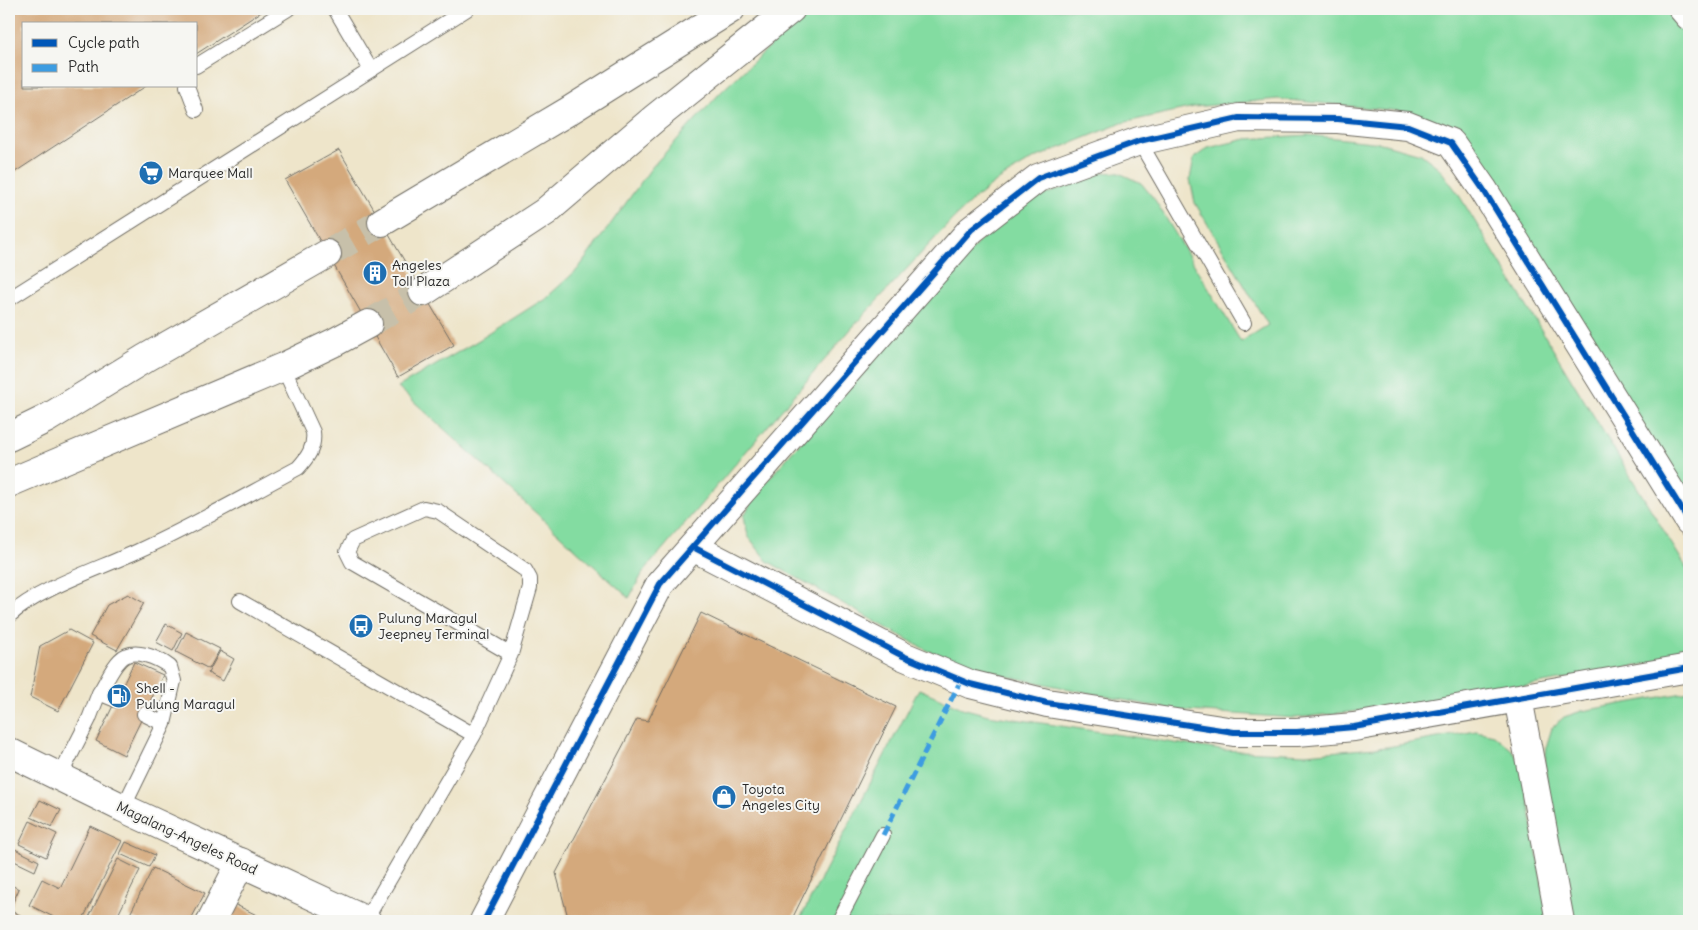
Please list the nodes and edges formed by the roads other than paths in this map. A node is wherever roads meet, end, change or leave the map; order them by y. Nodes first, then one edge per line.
1 (288, 9) edge
2 (467, 9) edge
3 (731, 9) edge
4 (791, 9) edge
5 (1683, 9) edge
6 (340, 15) edge
7 (1689, 16) edge
8 (198, 65) edge
9 (371, 70) junction
10 (188, 88) edge
11 (196, 110) dead end
12 (1139, 141) junction
13 (382, 222) tunnel mouth
14 (327, 254) tunnel mouth
15 (423, 292) tunnel mouth
16 (9, 300) edge
17 (1244, 323) dead end
18 (368, 324) tunnel mouth
19 (283, 367) junction
20 (46, 419) junction
21 (9, 424) edge
22 (9, 437) edge
23 (9, 483) edge
24 (1689, 521) edge
25 (693, 547) junction
26 (240, 601) dead end
27 (9, 616) edge
28 (511, 654) junction
29 (1689, 668) edge
30 (99, 693) junction
31 (1518, 698) junction
32 (116, 700) dead end
33 (144, 714) dead end
34 (164, 724) junction
35 (474, 735) junction
36 (9, 752) edge
37 (60, 776) junction
38 (123, 808) junction
39 (883, 835) dead end
40 (241, 862) junction
41 (211, 921) edge
42 (366, 921) edge
43 (484, 921) edge
44 (838, 921) edge
45 (1560, 921) edge

1 - 8 lane
2 - 9 lane
3 - 13 main road
4 - 15 main road
5 - 7 main road
6 - 9 lane
9 - 16 lane
10 - 11 lane
12 - 17 lane
12 - 24 main road
12 - 25 main road
14 - 20 main road
18 - 19 main road
19 - 23 main road
19 - 27 lane
20 - 21 main road
20 - 22 main road
25 - 31 main road
25 - 43 main road
26 - 35 lane
28 - 28 lane
28 - 35 lane
29 - 31 main road
30 - 32 lane
30 - 34 lane
30 - 37 lane
31 - 45 main road
33 - 34 lane
34 - 38 lane
35 - 42 lane
36 - 37 main road, Magalang-Angeles Road
37 - 38 main road, Magalang-Angeles Road
38 - 40 main road, Magalang-Angeles Road
39 - 44 lane
40 - 41 main road
40 - 42 main road, Magalang-Angeles Road

